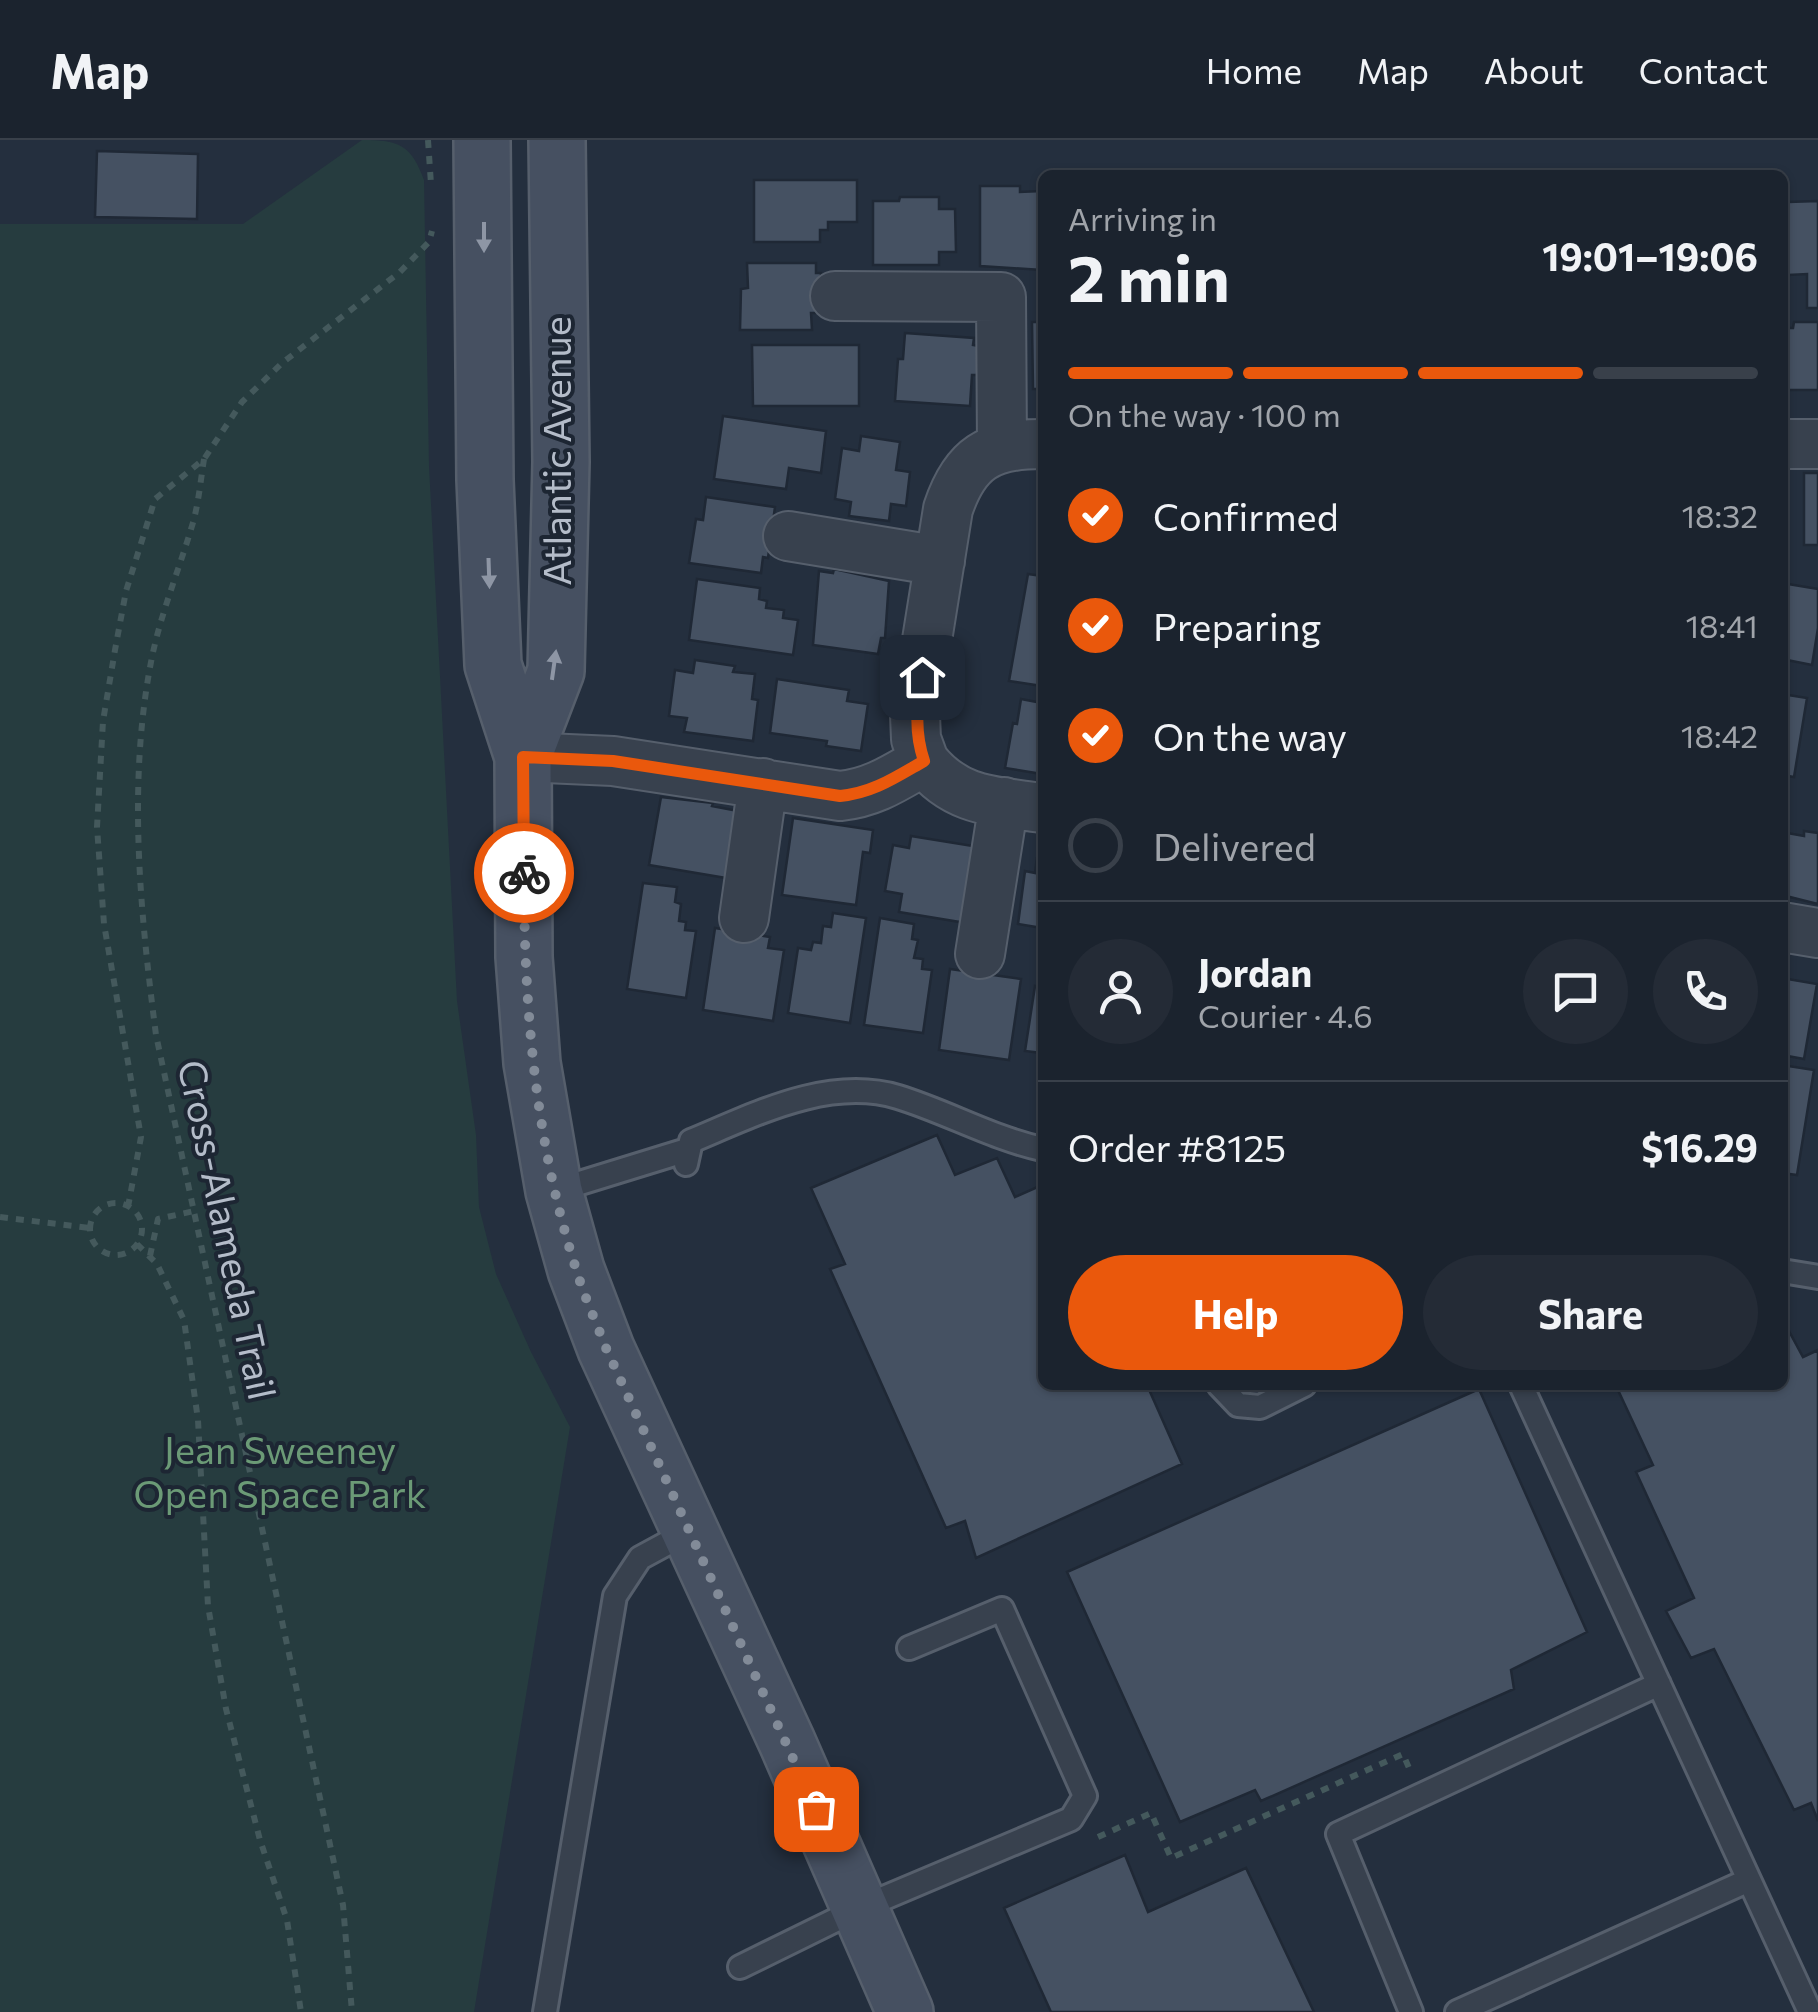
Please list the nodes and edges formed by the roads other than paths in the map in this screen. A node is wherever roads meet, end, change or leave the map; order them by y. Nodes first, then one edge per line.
1 (482, 140) edge
2 (557, 140) edge
3 (834, 296) dead end
4 (1788, 444) edge
5 (1818, 444) edge
6 (1022, 446) edge
7 (788, 536) dead end
8 (940, 561) junction
9 (523, 757) junction
10 (924, 761) junction
11 (764, 783) junction
12 (1023, 806) edge
13 (744, 918) dead end
14 (1788, 929) edge
15 (1818, 932) edge
16 (980, 954) dead end
17 (1038, 1147) edge
18 (554, 1191) junction
19 (1788, 1272) edge
20 (1818, 1277) edge
21 (1224, 1390) edge
22 (1294, 1390) edge
23 (1522, 1390) edge
24 (688, 1532) junction
25 (909, 1648) dead end
26 (1658, 1684) junction
27 (1749, 1880) junction
28 (858, 1909) junction
29 (740, 1967) dead end
30 (545, 2012) edge
31 (904, 2012) edge
32 (1411, 2012) edge
33 (1458, 2012) edge
34 (1810, 2012) edge

1 -> 9 street, Atlantic Avenue
9 -> 2 street, Atlantic Avenue
3 - 6 street
4 - 5 street
6 - 8 street
7 - 8 street
8 - 10 street
9 - 11 street
9 - 18 street, Atlantic Avenue
10 - 11 street
10 - 12 street
11 - 13 street
12 - 16 street
14 - 15 street
17 - 18 lane
18 - 24 street, Atlantic Avenue
19 - 20 lane
21 - 22 lane
23 - 26 lane
24 - 28 street, Atlantic Avenue
24 - 30 lane
25 - 28 lane
26 - 27 lane
26 - 32 lane
27 - 33 lane
27 - 34 lane
28 - 29 lane
28 - 31 street, Atlantic Avenue

